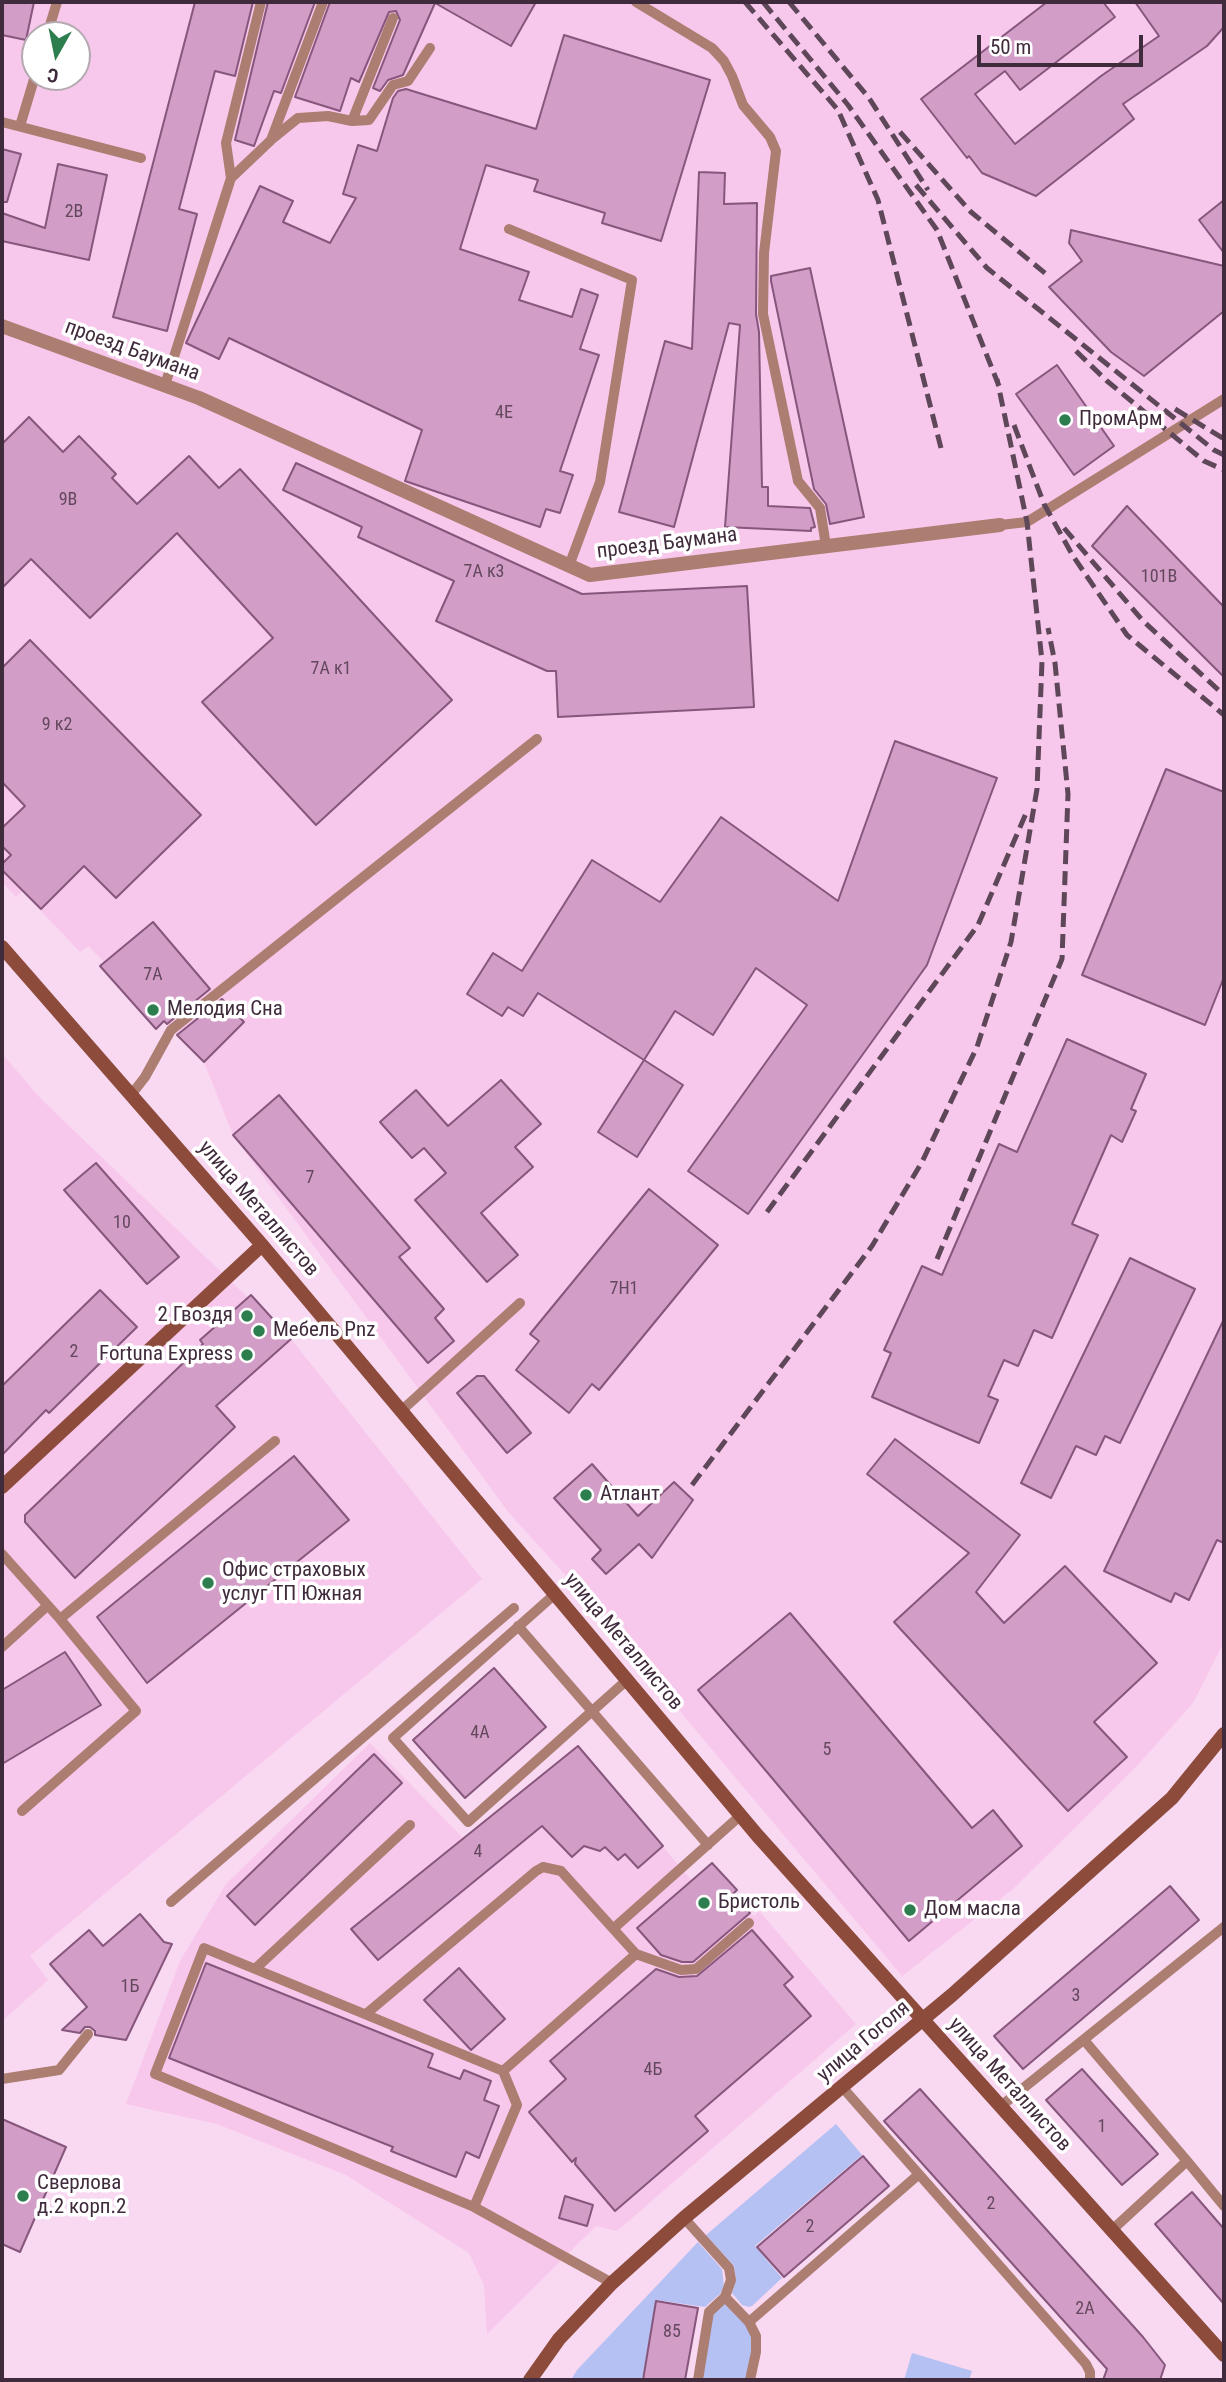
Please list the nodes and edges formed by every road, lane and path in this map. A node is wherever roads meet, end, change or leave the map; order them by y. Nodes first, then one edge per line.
1 (57, 2) edge
2 (261, 2) edge
3 (323, 2) edge
4 (636, 2) edge
5 (393, 18) dead end
6 (51, 21) edge
7 (430, 48) dead end
8 (30, 91) edge
9 (352, 121) junction
10 (2, 122) edge
11 (20, 126) junction
12 (271, 140) junction
13 (141, 158) dead end
14 (231, 178) junction
15 (509, 229) dead end
16 (2, 326) edge
17 (164, 385) junction
18 (1224, 400) edge
19 (1000, 525) joint
20 (826, 546) junction
21 (569, 566) junction
22 (537, 739) dead end
23 (2, 947) edge
24 (131, 1095) junction
25 (262, 1245) junction
26 (520, 1303) dead end
27 (401, 1411) junction
28 (275, 1441) dead end
29 (2, 1487) edge
30 (2, 1554) edge
31 (555, 1594) junction
32 (47, 1606) junction
33 (514, 1608) dead end
34 (60, 1619) junction
35 (518, 1626) junction
36 (2, 1647) edge
37 (627, 1680) junction
38 (591, 1712) junction
39 (1224, 1734) edge
40 (22, 1811) dead end
41 (741, 1815) junction
42 (410, 1825) dead end
43 (708, 1844) junction
44 (171, 1902) dead end
45 (749, 1923) dead end
46 (1224, 1927) edge
47 (614, 1928) junction
48 (636, 1954) junction
49 (256, 1968) junction
50 (366, 2014) junction
51 (924, 2021) junction
52 (88, 2034) dead end
53 (1084, 2039) junction
54 (503, 2071) junction
55 (2, 2079) edge
56 (843, 2088) junction
57 (1001, 2106) junction
58 (1187, 2161) junction
59 (918, 2175) junction
60 (1224, 2206) edge
61 (474, 2207) junction
62 (684, 2218) junction
63 (1112, 2230) junction
64 (612, 2283) junction
65 (725, 2297) junction
66 (749, 2322) junction
67 (1224, 2355) edge
68 (530, 2380) edge
69 (698, 2380) edge
70 (750, 2380) edge
71 (1090, 2380) edge

1 - 6 lane
2 - 14 lane
3 - 12 lane
4 - 20 lane
5 - 9 lane
7 - 9 lane
8 - 11 lane
9 - 12 lane
10 - 11 lane
11 - 13 lane
12 - 14 lane
14 - 17 lane
15 - 21 lane
16 - 17 street, проезд Баумана
17 - 21 street, проезд Баумана
18 - 19 lane, проезд Баумана
19 - 20 street, проезд Баумана
20 - 21 street, проезд Баумана
22 - 24 lane
23 - 24 street, улица Металлистов
24 - 25 street, улица Металлистов
25 - 27 street, улица Металлистов
25 - 29 street
26 - 27 lane
27 - 31 street, улица Металлистов
28 - 34 lane
30 - 32 lane
31 - 35 lane
31 - 37 street, улица Металлистов
32 - 34 lane
32 - 36 lane
33 - 44 lane
34 - 40 lane
35 - 38 lane
35 - 38 lane
37 - 38 lane
37 - 41 street, улица Металлистов
38 - 43 lane
39 - 51 street, улица Гоголя
41 - 43 lane
41 - 51 street, улица Металлистов
42 - 49 lane
43 - 47 lane
45 - 48 lane
46 - 53 lane
47 - 48 lane
47 - 50 lane
48 - 54 lane
49 - 50 lane
49 - 61 lane
50 - 54 lane
51 - 56 street, улица Гоголя
51 - 57 street, улица Металлистов
52 - 55 lane
53 - 57 lane
53 - 58 lane
54 - 61 lane
56 - 59 lane
56 - 62 street, улица Гоголя
57 - 63 street, улица Металлистов
58 - 60 lane
58 - 63 lane
59 - 66 lane
59 - 71 lane
61 - 64 lane
62 - 64 street, улица Гоголя
62 - 65 lane
63 - 67 street, улица Металлистов
64 - 68 street, улица Гоголя
65 - 66 lane
65 - 69 lane
66 - 70 lane

